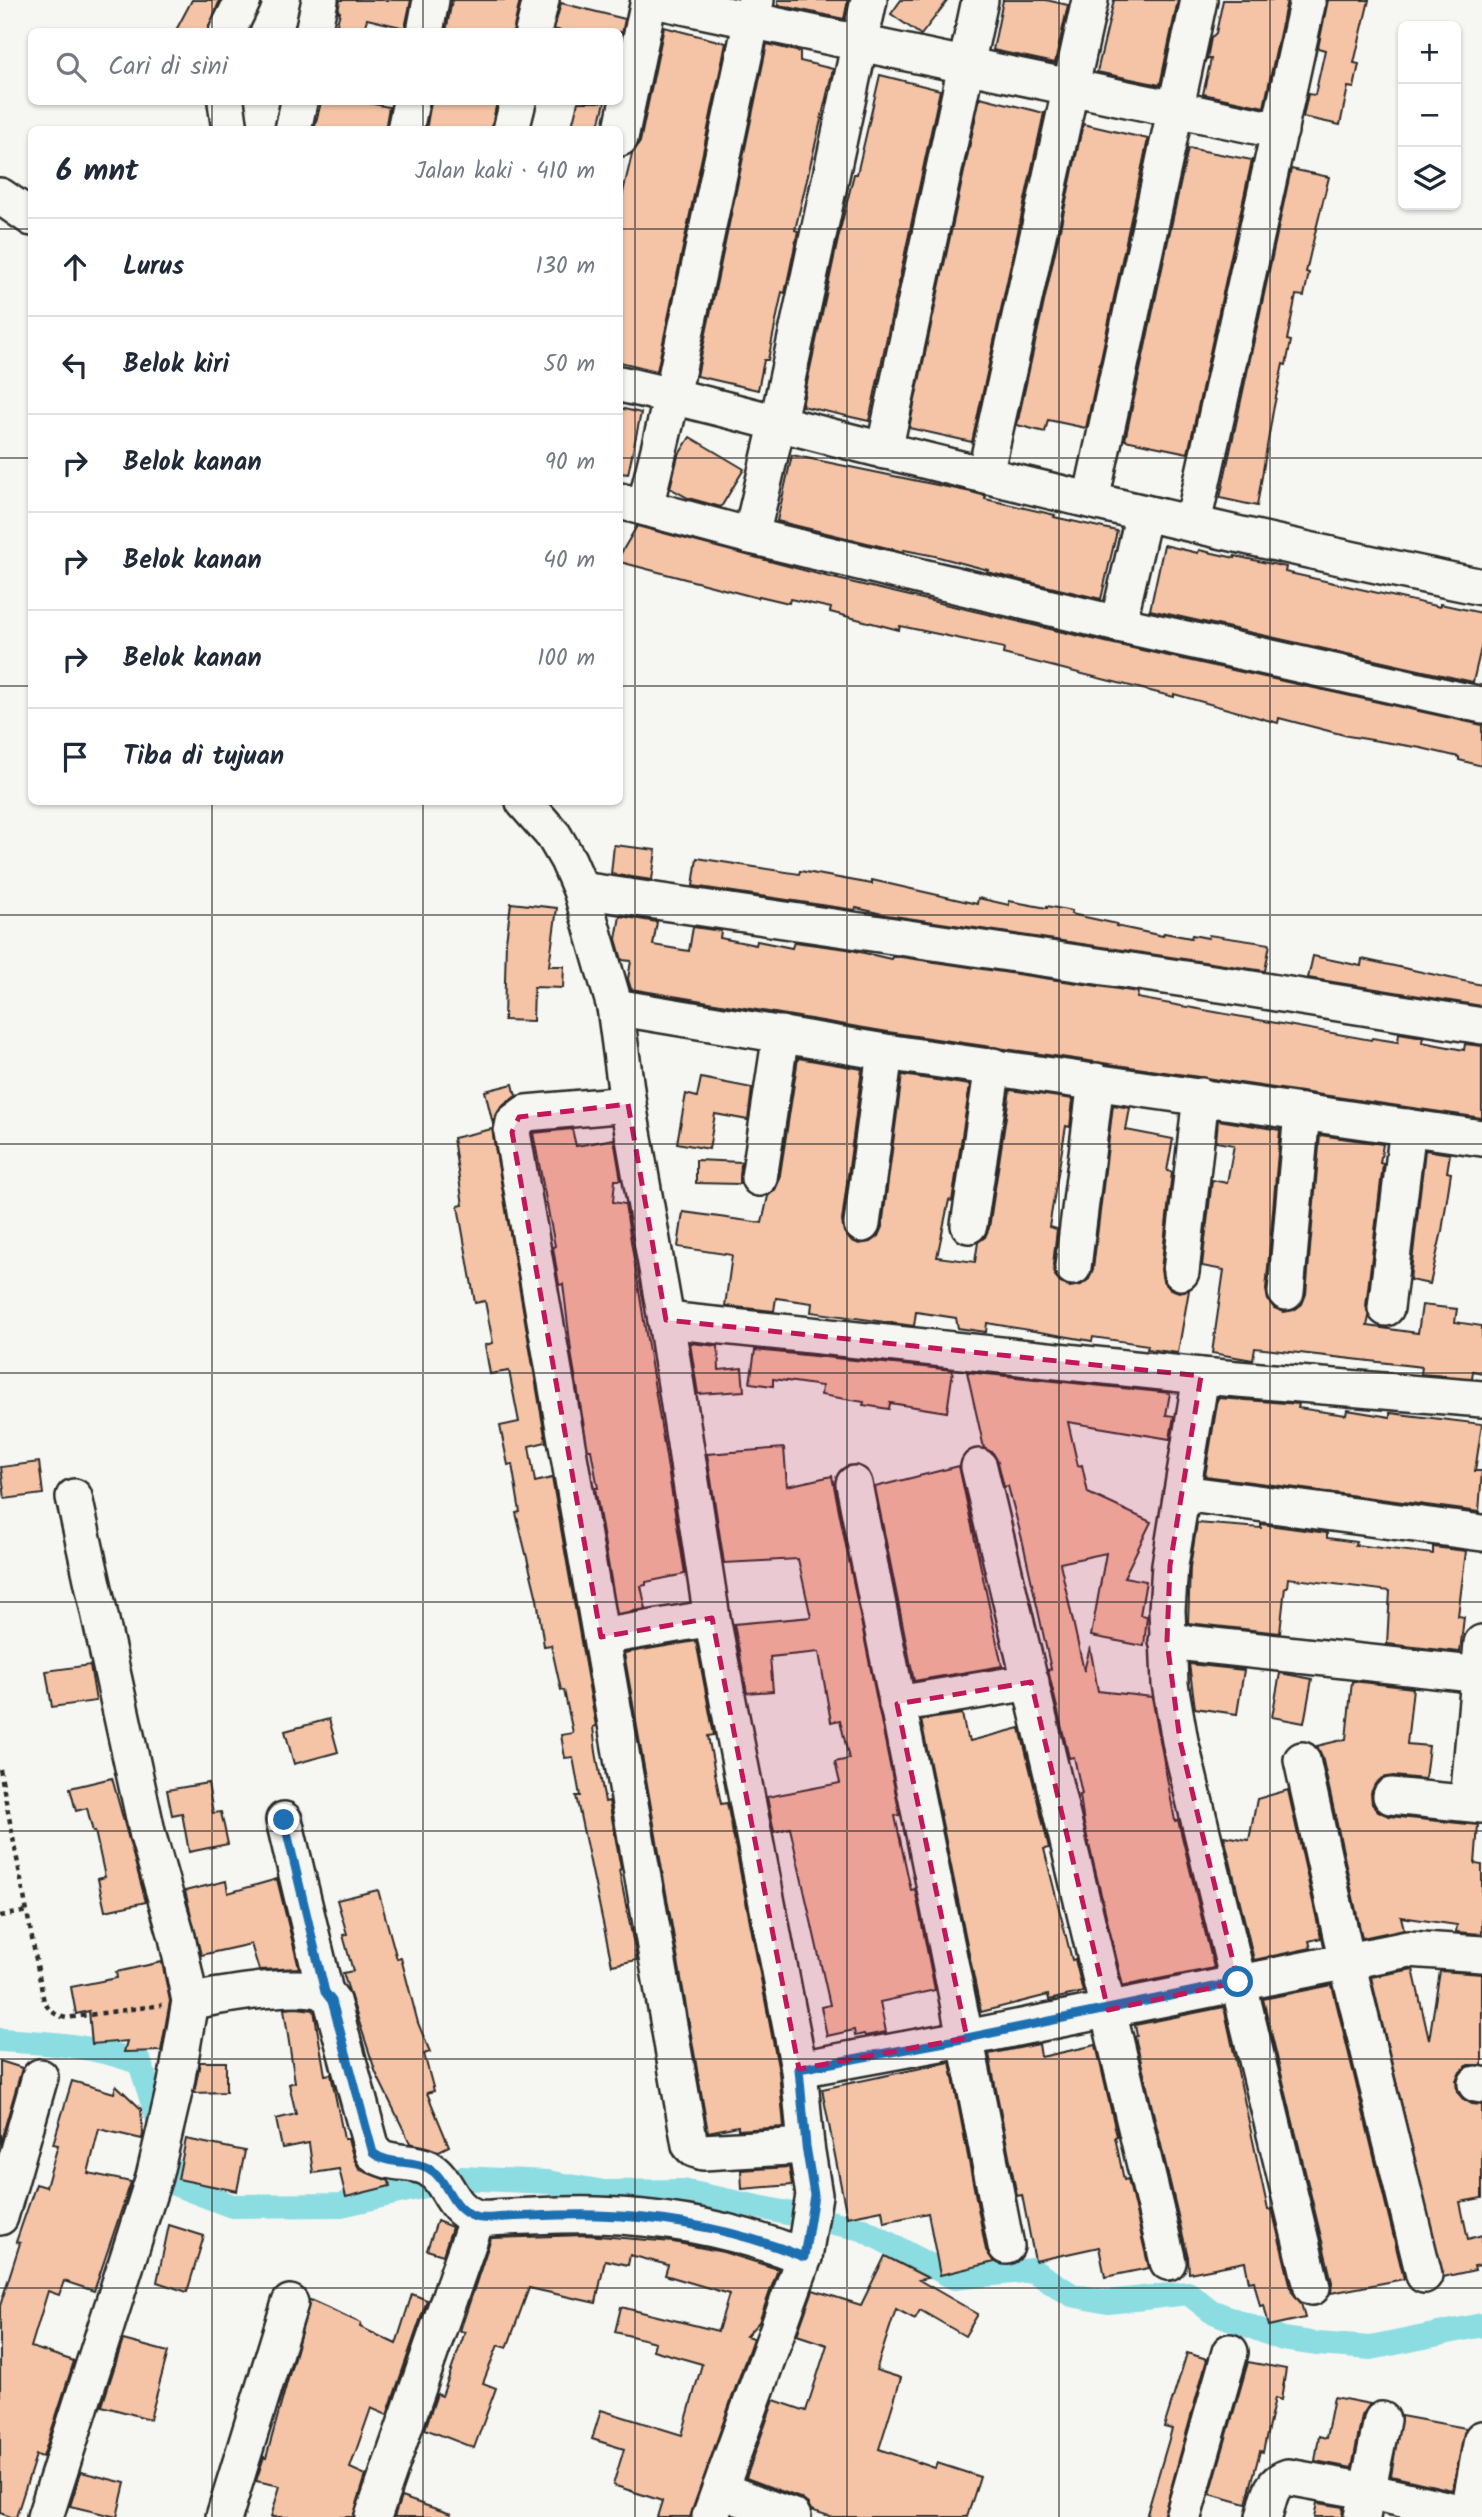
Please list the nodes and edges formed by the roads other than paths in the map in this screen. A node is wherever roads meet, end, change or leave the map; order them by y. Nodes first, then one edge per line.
1 (243, 0) edge
2 (320, 0) edge
3 (431, 0) edge
4 (541, 0) edge
5 (652, 0) edge
6 (869, 0) edge
7 (981, 0) edge
8 (1090, 0) edge
9 (1199, 0) edge
10 (1308, 0) edge
11 (754, 10) edge
12 (229, 28) edge
13 (314, 28) edge
14 (426, 28) edge
15 (534, 28) edge
16 (860, 42) junction
17 (967, 66) junction
18 (1071, 88) junction
19 (226, 105) edge
20 (298, 105) edge
21 (410, 105) edge
22 (516, 105) edge
23 (1175, 109) junction
24 (229, 126) edge
25 (294, 126) edge
26 (406, 126) edge
27 (512, 126) edge
28 (623, 126) edge
29 (1280, 131) junction
30 (0, 196) edge
31 (28, 215) edge
32 (623, 385) edge
33 (672, 396) junction
34 (778, 421) junction
35 (884, 451) junction
36 (985, 475) junction
37 (1091, 500) junction
38 (632, 504) edge
39 (1144, 513) junction
40 (1193, 523) junction
41 (751, 536) junction
42 (1482, 587) edge
43 (1118, 624) junction
44 (1482, 705) edge
45 (527, 805) edge
46 (580, 890) junction
47 (615, 1007) junction
48 (1482, 1026) edge
49 (781, 1034) junction
50 (885, 1052) junction
51 (993, 1066) junction
52 (1096, 1082) junction
53 (1201, 1096) junction
54 (628, 1104) junction
55 (1302, 1112) junction
56 (1408, 1127) junction
57 (1482, 1138) edge
58 (759, 1178) dead end
59 (862, 1224) dead end
60 (969, 1225) dead end
61 (1073, 1267) dead end
62 (1181, 1272) dead end
63 (1286, 1292) dead end
64 (1386, 1308) dead end
65 (666, 1320) junction
66 (1201, 1376) junction
67 (1482, 1399) edge
68 (979, 1467) dead end
69 (854, 1484) dead end
70 (1182, 1493) junction
71 (74, 1497) dead end
72 (1482, 1533) edge
73 (712, 1618) junction
74 (601, 1637) junction
75 (1167, 1641) junction
76 (1481, 1664) edge
77 (1031, 1682) junction
78 (897, 1704) junction
79 (1302, 1760) dead end
80 (1391, 1796) dead end
81 (1475, 1804) edge
82 (284, 1820) dead end
83 (1482, 1954) edge
84 (1347, 1962) junction
85 (1238, 1982) junction
86 (325, 1992) junction
87 (190, 2001) junction
88 (1108, 2010) junction
89 (967, 2038) junction
90 (799, 2069) junction
91 (40, 2077) dead end
92 (806, 2146) junction
93 (455, 2197) junction
94 (2, 2203) edge
95 (1006, 2246) dead end
96 (805, 2248) junction
97 (1168, 2262) dead end
98 (1423, 2276) dead end
99 (1312, 2287) dead end
100 (290, 2303) dead end
101 (1230, 2352) dead end
102 (1382, 2420) dead end
103 (1482, 2439) edge
104 (715, 2503) edge
105 (1364, 2504) edge
106 (1468, 2516) edge
107 (45, 2517) edge
108 (224, 2517) edge
109 (373, 2517) edge
110 (793, 2517) edge
111 (1183, 2517) edge
112 (1264, 2517) edge

1 - 12 street
2 - 13 street
3 - 14 street
4 - 15 street
5 - 11 street
5 - 28 street
6 - 16 street
7 - 17 street
8 - 18 street
9 - 23 street
10 - 29 street
11 - 16 street
11 - 33 street
16 - 17 street
16 - 34 street
17 - 18 street
17 - 35 street
18 - 23 street
18 - 36 street
19 - 24 street
20 - 25 street
21 - 26 street
22 - 27 street
23 - 29 street
23 - 37 street
29 - 40 street
30 - 31 street
32 - 33 street
33 - 34 street
33 - 38 street
34 - 35 street
34 - 41 street
35 - 36 street
36 - 37 street
37 - 39 street
38 - 41 street
39 - 40 street
39 - 43 street
40 - 42 street
41 - 43 street
43 - 44 street
45 - 46 street
46 - 47 street
46 - 48 street
47 - 49 street
47 - 54 street
49 - 50 street
49 - 58 street
50 - 51 street
50 - 59 street
51 - 52 street
51 - 60 street
52 - 53 street
52 - 61 street
53 - 55 street
53 - 62 street
54 - 65 street
54 - 74 street
55 - 56 street
55 - 63 street
56 - 57 street
56 - 64 street
65 - 66 street
65 - 73 street
66 - 67 street
66 - 70 street
68 - 77 street
69 - 78 street
70 - 72 street
70 - 75 street
71 - 87 street
73 - 74 street
73 - 90 street
74 - 92 street
75 - 76 street
75 - 85 street
76 - 81 street
77 - 78 street
77 - 88 street
78 - 89 street
79 - 84 street
80 - 81 street
82 - 86 street
83 - 84 street
84 - 85 street
84 - 98 street
85 - 88 street
85 - 99 street
86 - 87 street
86 - 93 street
87 - 107 street
88 - 89 street
88 - 97 street
89 - 90 street
89 - 95 street
90 - 92 street
91 - 94 street
92 - 96 street
93 - 96 street
93 - 109 street
96 - 104 street
100 - 108 street
101 - 111 street
102 - 105 street
103 - 106 street
104 - 110 street
105 - 106 street
105 - 112 street

